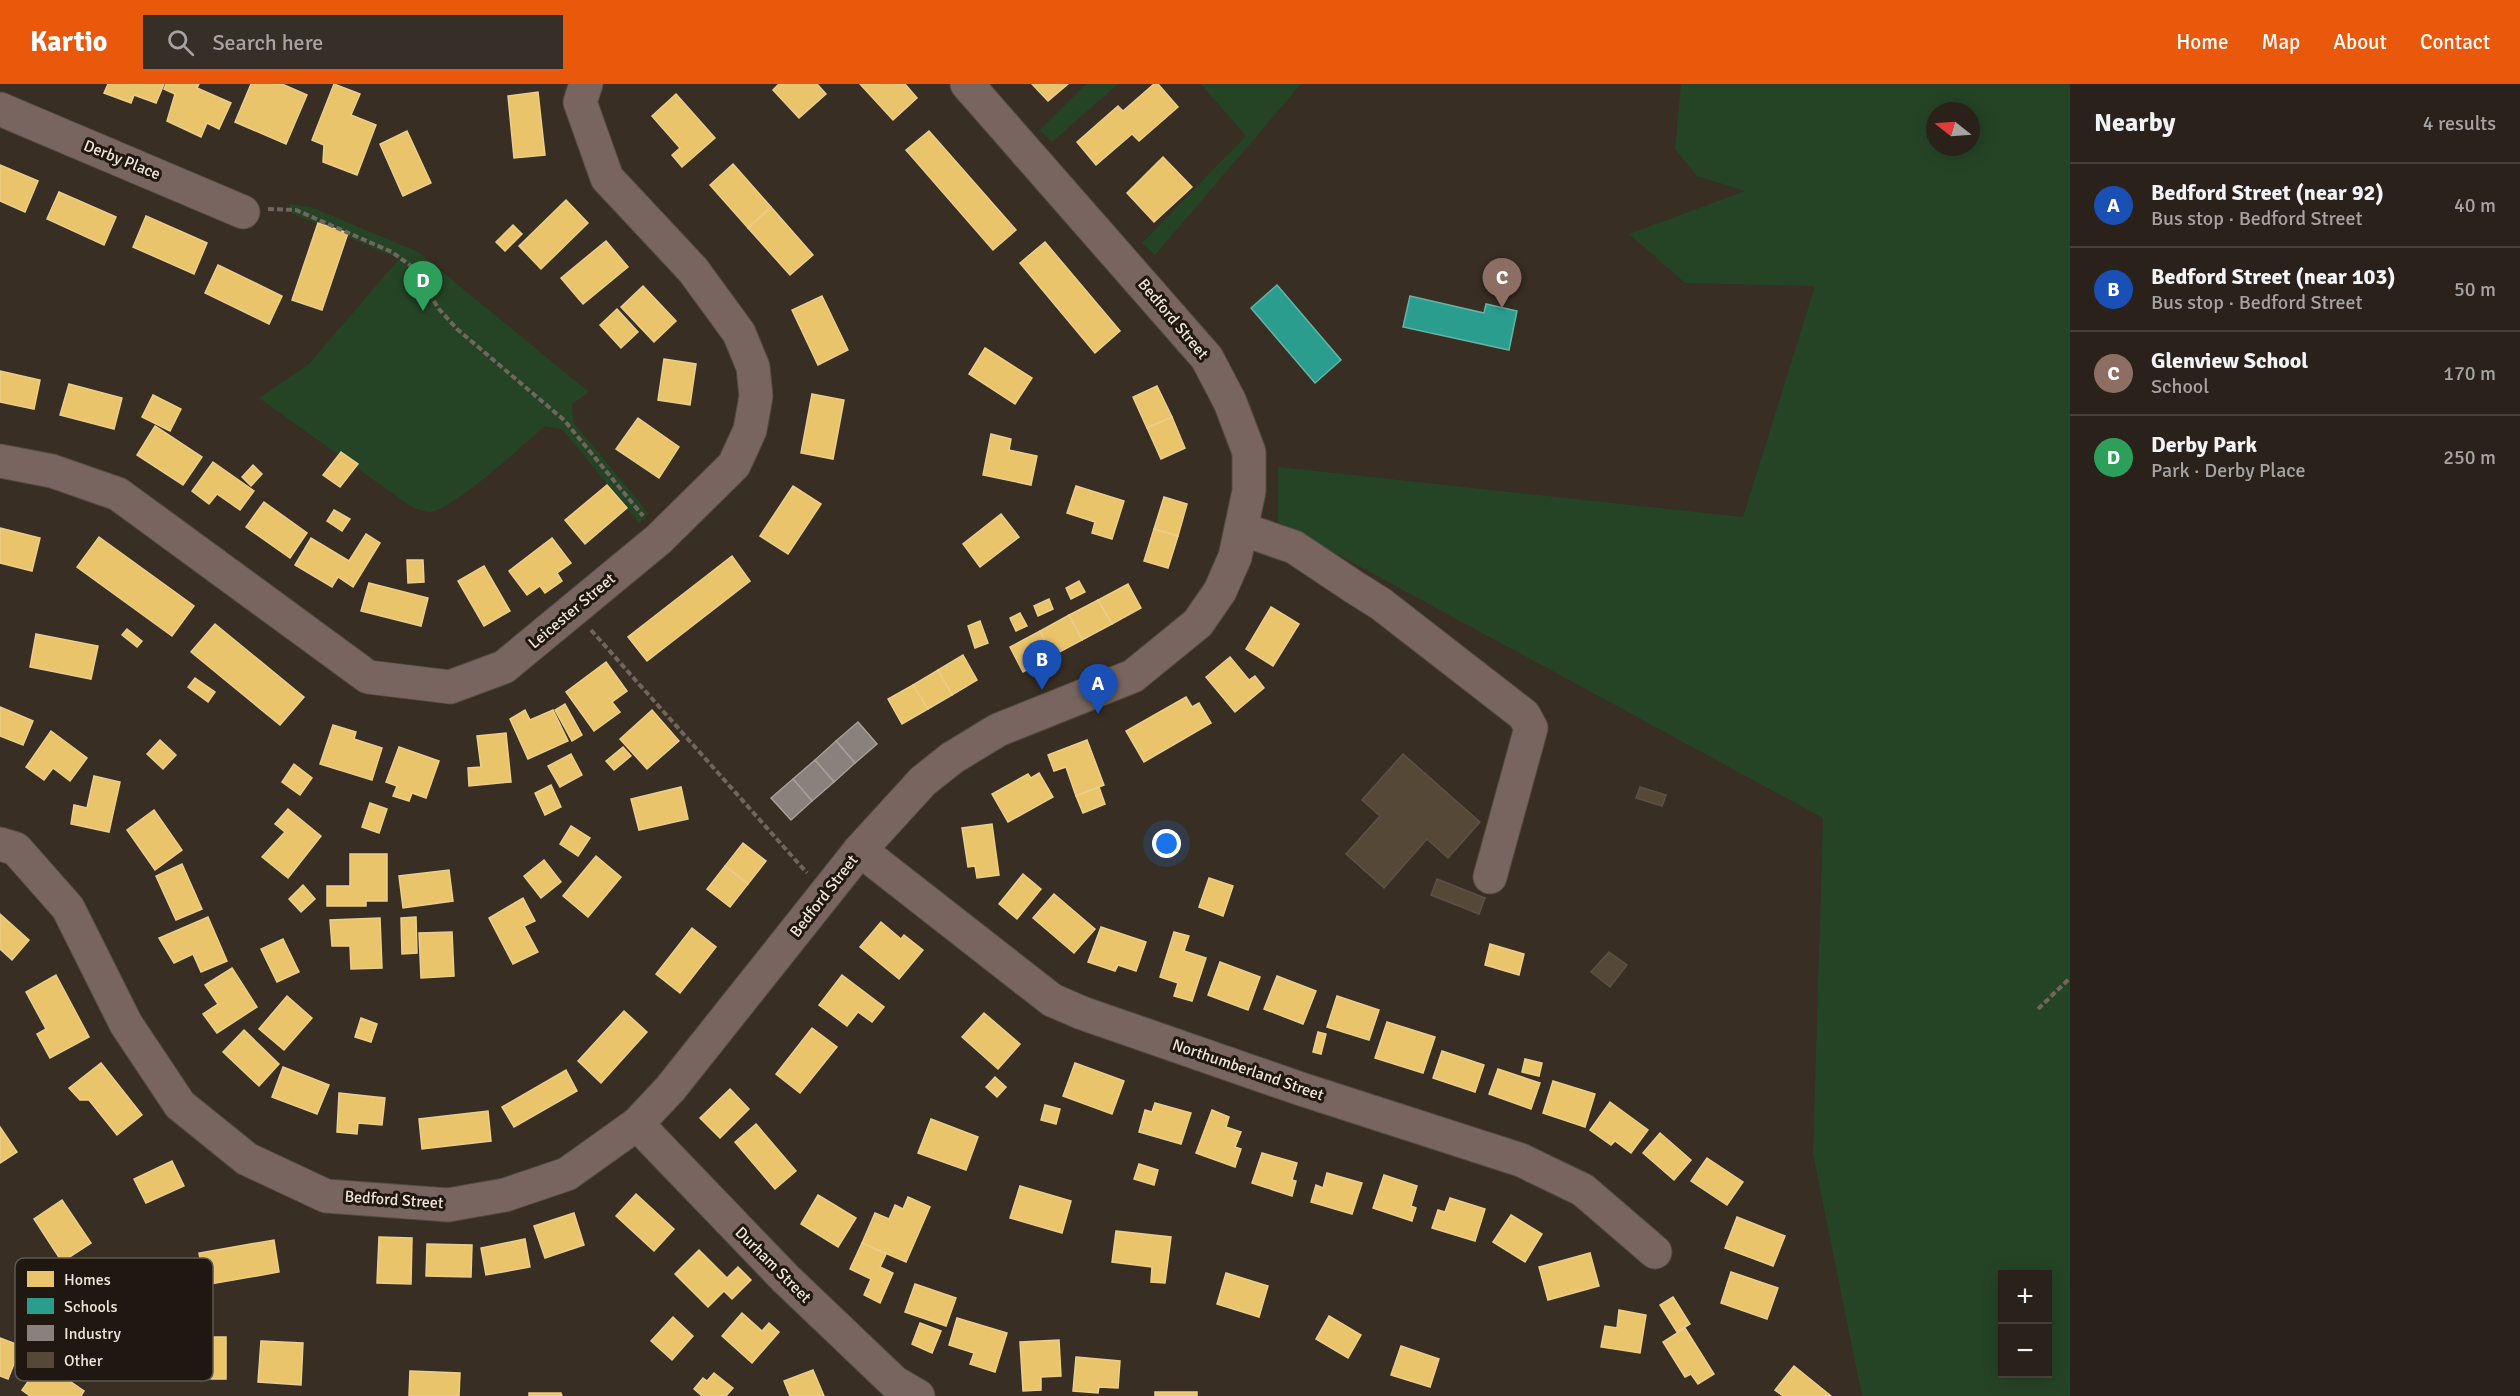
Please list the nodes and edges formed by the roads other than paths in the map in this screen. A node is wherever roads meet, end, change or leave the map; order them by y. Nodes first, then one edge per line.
1 (586, 84) edge
2 (967, 84) edge
3 (0, 108) edge
4 (243, 212) road end
5 (0, 461) edge
6 (1242, 529) junction
7 (0, 844) edge
8 (860, 850) junction
9 (1490, 877) dead end
10 (637, 1124) junction
11 (1655, 1252) dead end
12 (899, 1392) edge

1 - 5 street, Leicester Street
2 - 6 street, Bedford Street
3 - 4 street, Derby Place
6 - 8 street, Bedford Street
6 - 9 street
7 - 10 street, Bedford Street
8 - 10 street, Bedford Street
8 - 11 street, Northumberland Street
10 - 12 street, Durham Street

